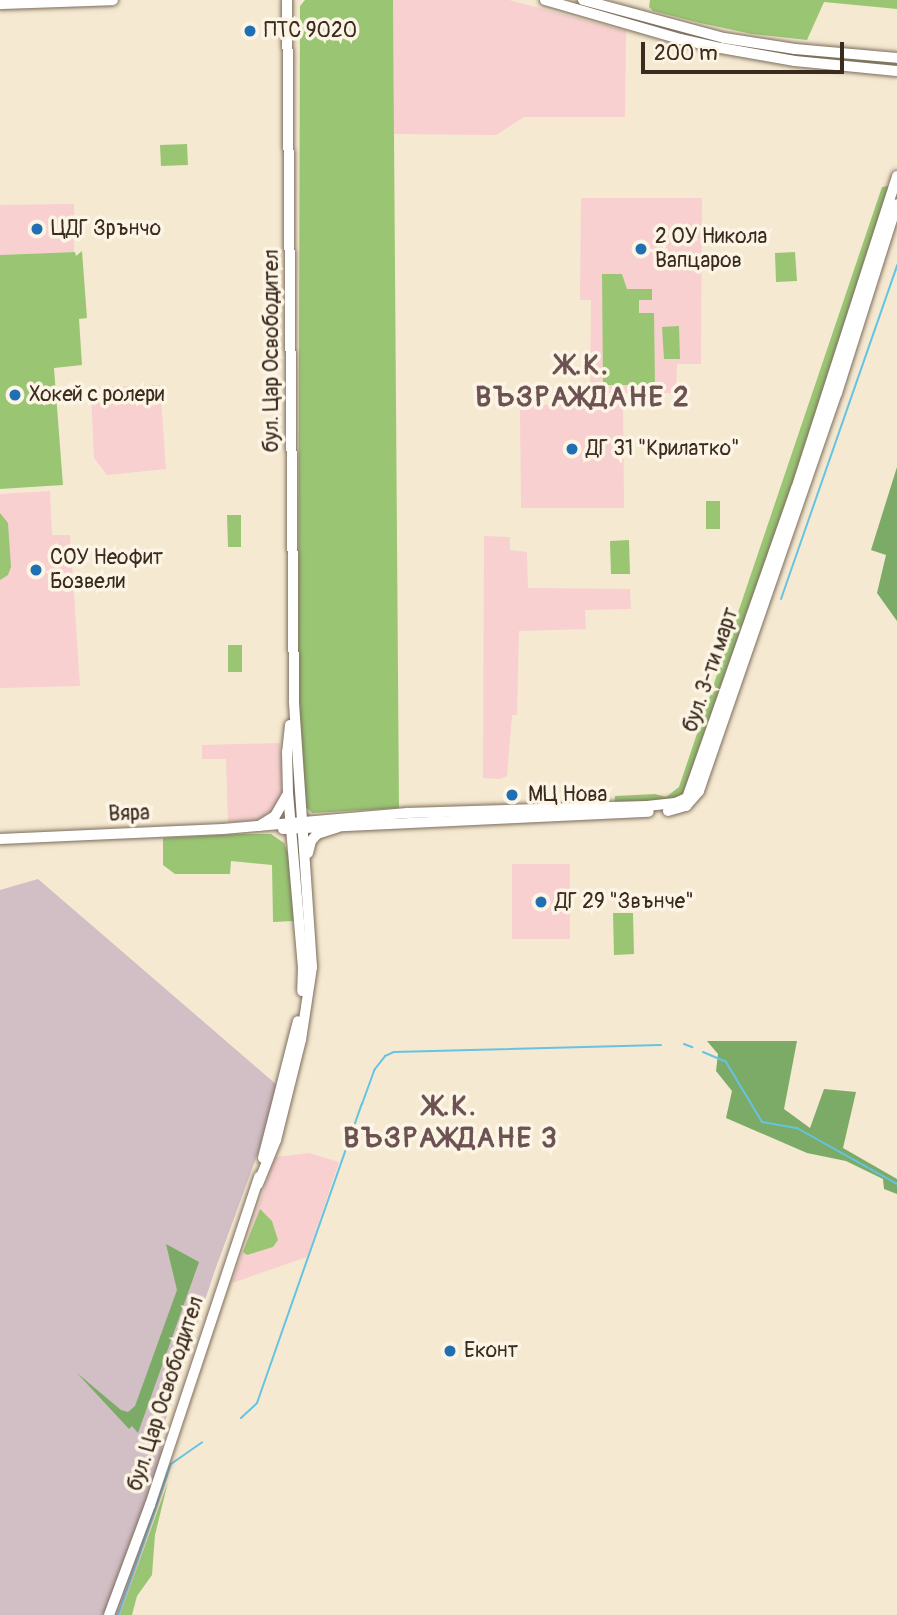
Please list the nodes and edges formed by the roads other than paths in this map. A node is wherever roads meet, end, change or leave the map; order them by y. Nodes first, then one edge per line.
1 (113, 0) edge
2 (287, 0) edge
3 (545, 0) edge
4 (583, 0) edge
5 (0, 4) edge
6 (897, 58) edge
7 (897, 71) edge
8 (897, 176) edge
9 (897, 204) edge
10 (294, 701) junction
11 (288, 793) junction
12 (296, 825) junction
13 (258, 826) junction
14 (338, 827) junction
15 (0, 839) edge
16 (307, 877) junction
17 (258, 1184) junction
18 (109, 1615) edge

1 - 5 street
2 - 10 main road, бул. Цар Освободител
3 - 7 street
4 - 6 street
8 - 12 street, бул. 3-ти март
9 - 14 street, бул. 3-ти март
10 - 11 main road, бул. Цар Освободител
10 - 12 main road, бул. Цар Освободител
11 - 12 main road, бул. Цар Освободител
11 - 13 main road
12 - 13 street, Вяра
12 - 14 street, бул. 3-ти март
12 - 16 main road, бул. Цар Освободител
12 - 17 main road, бул. Цар Освободител
13 - 15 street, Вяра
14 - 16 main road
16 - 17 main road, бул. Цар Освободител
17 - 18 main road, бул. Цар Освободител

